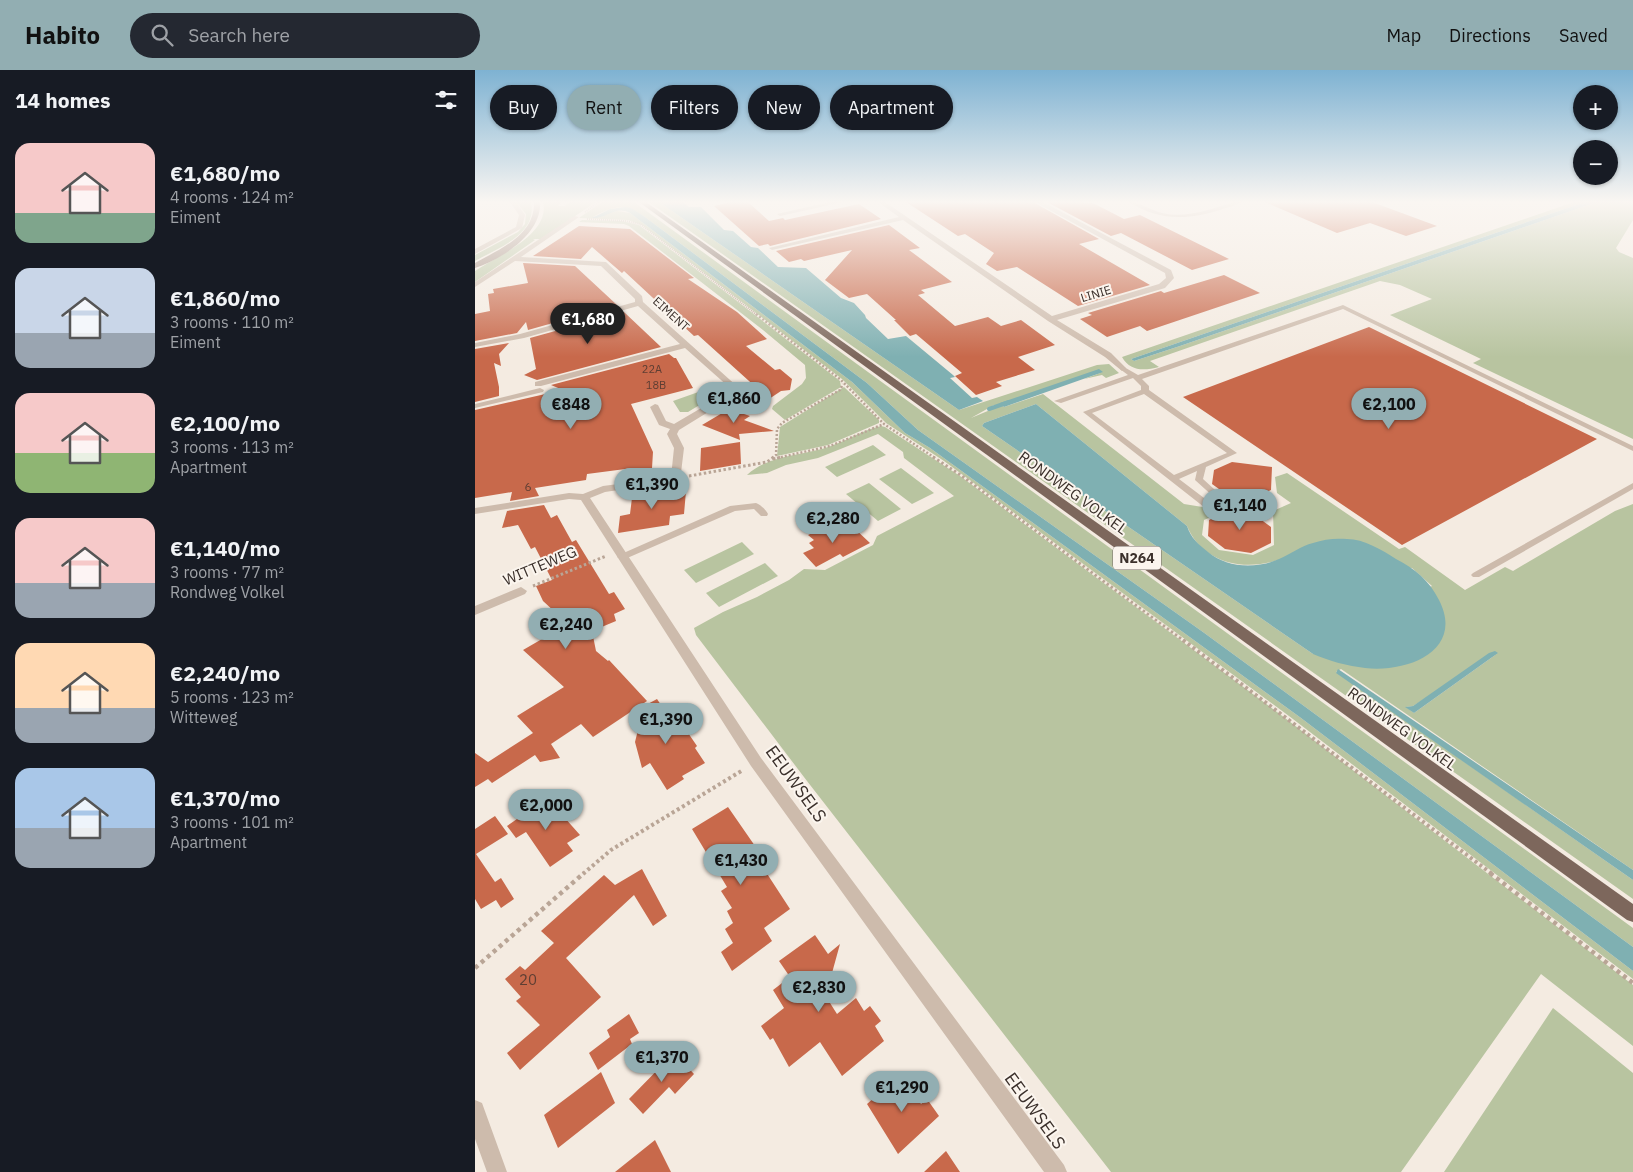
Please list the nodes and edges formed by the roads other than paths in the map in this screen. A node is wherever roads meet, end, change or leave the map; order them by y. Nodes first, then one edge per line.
1 (495, 253) edge
2 (524, 253) edge
3 (714, 253) edge
4 (956, 253) edge
5 (1134, 253) edge
6 (516, 259) junction
7 (475, 266) edge
8 (475, 285) edge
9 (639, 303) junction
10 (1051, 319) junction
11 (475, 345) edge
12 (685, 345) junction
13 (1121, 368) joint
14 (1135, 377) junction
15 (539, 387) joint
16 (1145, 391) junction
17 (1059, 401) dead end
18 (475, 406) edge
19 (655, 407) dead end
20 (675, 428) junction
21 (1633, 449) edge
22 (1202, 466) junction
23 (1173, 479) junction
24 (1633, 486) edge
25 (584, 497) junction
26 (475, 511) edge
27 (764, 514) dead end
28 (620, 554) junction
29 (1476, 574) dead end
30 (521, 591) road end
31 (475, 611) edge
32 (1633, 914) edge
33 (475, 1110) edge
34 (497, 1172) edge
35 (1057, 1172) edge

1 - 7 street
2 - 6 street
3 - 32 main road, RONDWEG VOLKEL / N264
4 - 10 street
5 - 10 street, LINIE
6 - 8 street
6 - 9 street, EIMENT
9 - 11 street, EIMENT
9 - 12 street, EIMENT
10 - 13 street
12 - 15 street, EIMENT
12 - 20 street, EIMENT
13 - 14 lane
14 - 16 lane
14 - 17 lane
14 - 21 lane
15 - 18 lane
16 - 22 lane
16 - 23 lane
19 - 20 street
20 - 25 street
22 - 23 lane
22 - 23 lane
24 - 29 lane
25 - 26 street
25 - 28 street, EEUWSELS
27 - 28 lane
28 - 35 street, EEUWSELS
30 - 31 street, WITTEWEG
33 - 34 street

